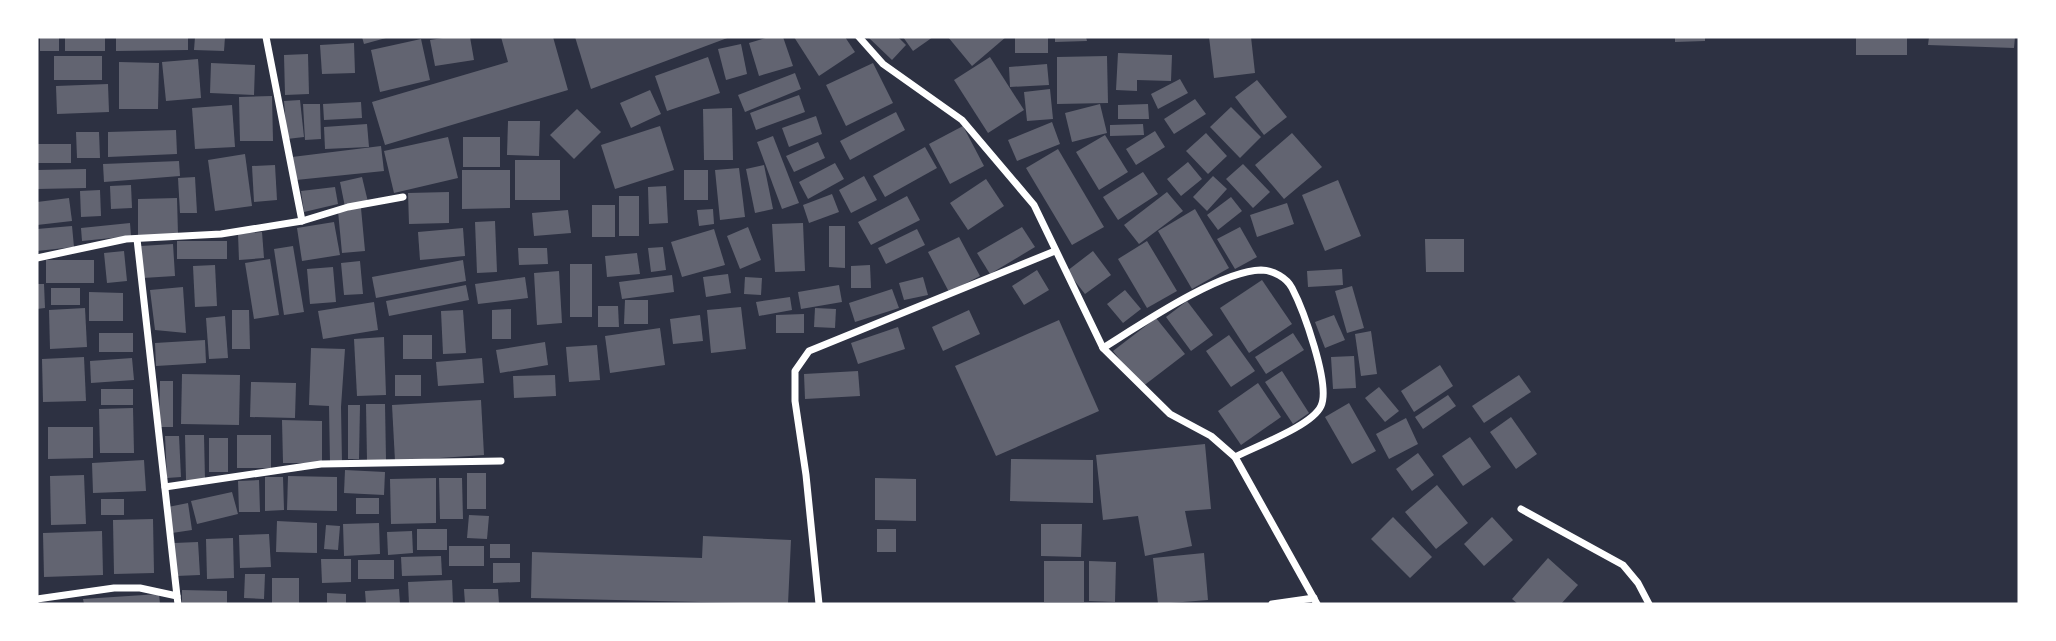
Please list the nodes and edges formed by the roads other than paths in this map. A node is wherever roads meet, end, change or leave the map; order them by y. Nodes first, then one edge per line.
1 (266, 37) edge
2 (859, 37) edge
3 (402, 197) dead end
4 (302, 221) junction
5 (137, 239) junction
6 (1055, 251) junction
7 (37, 258) edge
8 (1103, 348) junction
9 (1235, 457) junction
10 (501, 461) dead end
11 (165, 487) junction
12 (1521, 509) dead end
13 (37, 599) edge
14 (177, 600) edge
15 (1316, 601) edge
16 (819, 604) edge
17 (1272, 604) edge
18 (1649, 604) edge

1 - 4 street
2 - 6 street
3 - 4 street
4 - 5 street
5 - 7 street
5 - 11 street
6 - 8 street
6 - 16 street
8 - 9 street
8 - 9 street
9 - 15 street
10 - 11 street
11 - 14 street
12 - 18 street
13 - 14 street
15 - 17 street

